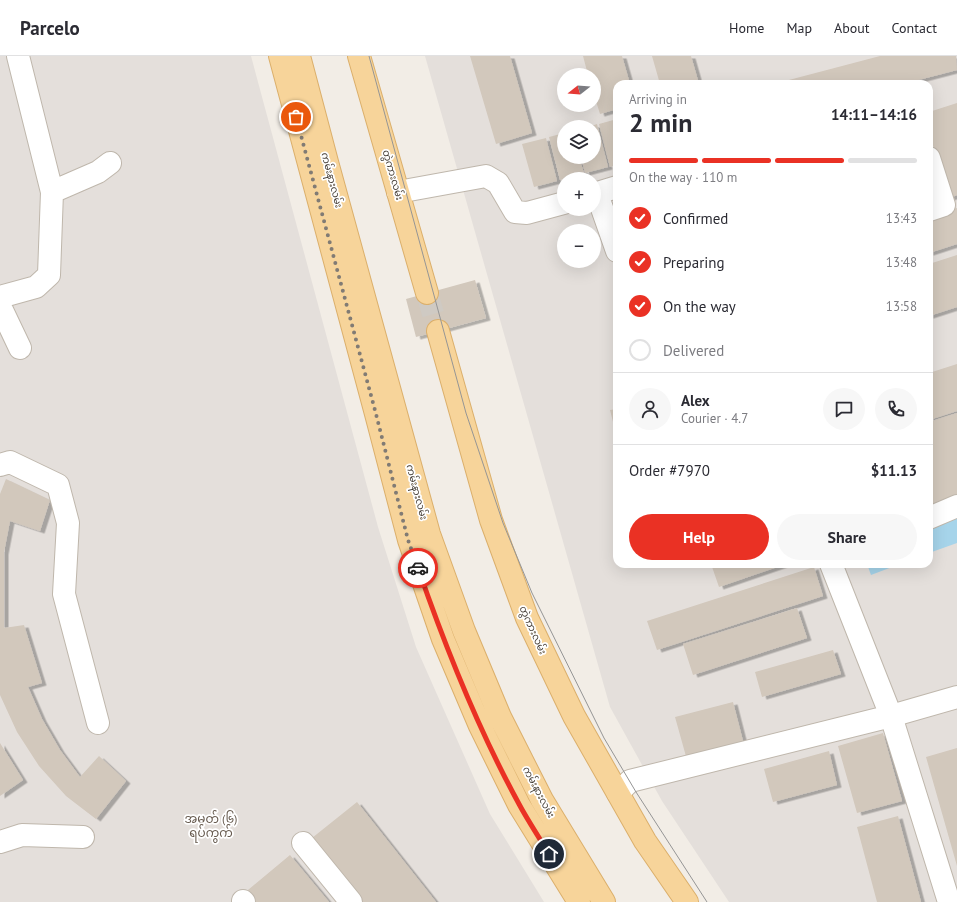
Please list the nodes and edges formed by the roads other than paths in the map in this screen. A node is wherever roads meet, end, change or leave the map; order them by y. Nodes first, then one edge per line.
1 (18, 56) edge
2 (280, 56) edge
3 (299, 56) edge
4 (359, 56) edge
5 (110, 163) dead end
6 (933, 171) edge
7 (52, 192) junction
8 (398, 192) junction
9 (603, 192) edge
10 (557, 205) edge
11 (933, 209) edge
12 (613, 234) edge
13 (427, 293) tunnel mouth
14 (0, 297) edge
15 (0, 306) edge
16 (363, 328) junction
17 (438, 331) tunnel mouth
18 (20, 348) dead end
19 (0, 465) edge
20 (957, 506) edge
21 (933, 516) edge
22 (833, 568) edge
23 (957, 697) edge
24 (891, 716) junction
25 (98, 724) dead end
26 (618, 794) junction
27 (542, 800) junction
28 (519, 805) junction
29 (83, 837) dead end
30 (0, 842) edge
31 (303, 843) dead end
32 (351, 902) edge
33 (579, 902) edge
34 (604, 902) edge
35 (687, 902) edge
36 (949, 902) edge

1 - 7 street
2 - 16 main road, ကမ်းနားလမ်း
3 - 16 main road, ကမ်းနားလမ်း
4 - 8 main road, တွဲကားလမ်း
5 - 7 street
6 - 11 street
7 - 14 street
8 - 10 street
8 - 13 main road, တွဲကားလမ်း
9 - 12 street
15 - 18 street
16 - 27 main road, ကမ်းနားလမ်း
16 - 28 main road, ကမ်းနားလမ်း
17 - 26 main road, တွဲကားလမ်း
19 - 25 street
20 - 21 street
22 - 24 street
23 - 24 street
24 - 26 street
24 - 36 street
26 - 35 main road, တွဲကားလမ်း
27 - 28 main road
27 - 34 main road, ကမ်းနားလမ်း
28 - 33 main road, ကမ်းနားလမ်း
29 - 30 street
31 - 32 street

